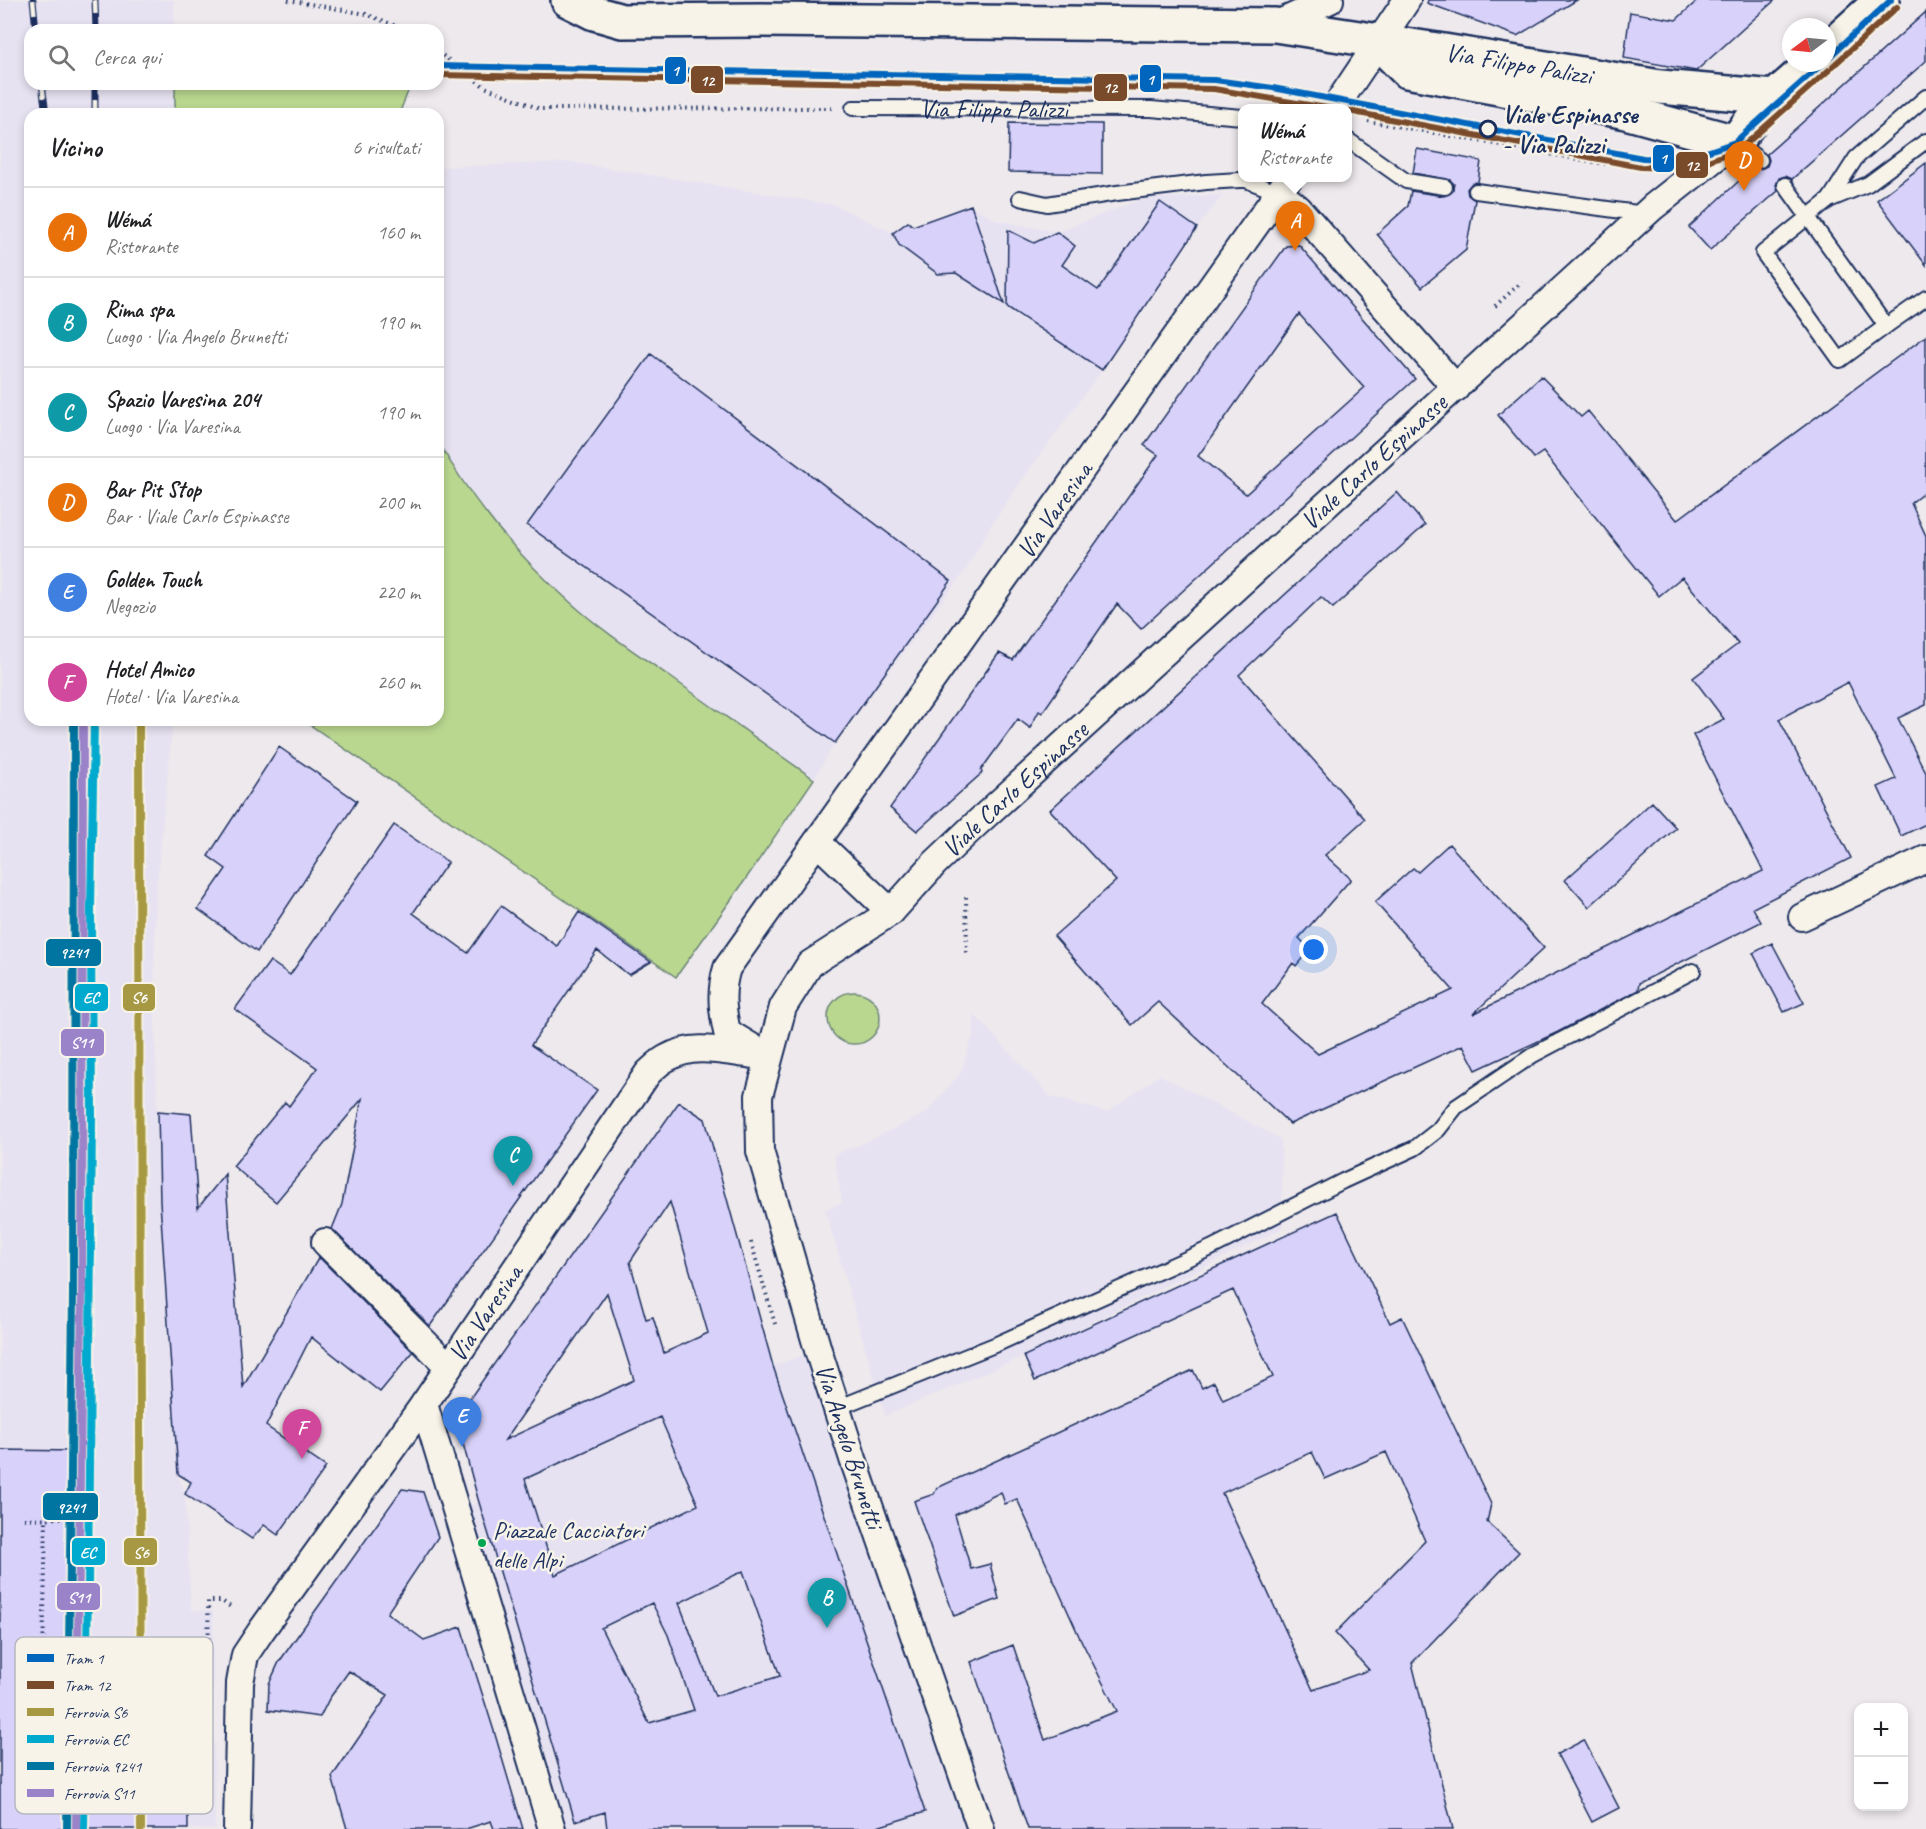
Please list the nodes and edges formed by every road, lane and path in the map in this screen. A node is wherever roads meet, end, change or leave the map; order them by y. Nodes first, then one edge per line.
1 (288, 0) edge
2 (568, 0) edge
3 (692, 0) edge
4 (1330, 0) edge
5 (1407, 0) edge
6 (1882, 0) edge
7 (761, 20) junction
8 (391, 24) edge
9 (1275, 25) junction
10 (1378, 42) junction
11 (1836, 42) edge
12 (444, 56) edge
13 (1803, 72) edge
14 (1660, 87) junction
15 (1775, 97) junction
16 (1926, 97) edge
17 (1337, 104) edge
18 (853, 108) joint
19 (1238, 117) edge
20 (1368, 121) dead end
21 (1926, 141) edge
22 (1352, 143) edge
23 (1748, 151) junction
24 (1605, 164) dead end
25 (1238, 180) edge
26 (1261, 182) edge
27 (1284, 185) edge
28 (1785, 185) dead end
29 (1445, 187) dead end
30 (1476, 191) dead end
31 (1020, 198) dead end
32 (1829, 200) junction
33 (1649, 211) junction
34 (1809, 217) junction
35 (1521, 282) dead end
36 (1926, 297) edge
37 (1495, 306) dead end
38 (1886, 326) junction
39 (1456, 388) junction
40 (817, 842) junction
41 (1926, 858) edge
42 (966, 897) dead end
43 (891, 912) junction
44 (1802, 918) dead end
45 (967, 955) dead end
46 (1693, 970) dead end
47 (768, 1057) junction
48 (325, 1242) dead end
49 (751, 1242) dead end
50 (775, 1324) dead end
51 (449, 1366) junction
52 (424, 1404) junction
53 (837, 1408) junction
54 (46, 1518) junction
55 (63, 1518) dead end
56 (24, 1519) dead end
57 (232, 1608) dead end
58 (43, 1637) edge
59 (209, 1637) edge
60 (237, 1829) edge
61 (552, 1829) edge
62 (981, 1829) edge

1 - 8 path
2 - 7 street, Via Filippo Palizzi
3 - 7 street, Via Filippo Palizzi
4 - 9 street
5 - 10 street
6 - 11 street
7 - 9 street, Via Filippo Palizzi
9 - 10 street, Via Filippo Palizzi
10 - 14 street, Via Filippo Palizzi
10 - 17 street
10 - 23 street, Via Filippo Palizzi
12 - 18 path
13 - 15 street, Viale Carlo Espinasse
14 - 15 street, Via Filippo Palizzi
14 - 23 street, Via Filippo Palizzi
15 - 23 street, Viale Carlo Espinasse
16 - 32 lane
18 - 19 lane, Via Filippo Palizzi
20 - 24 path
21 - 32 lane
22 - 29 lane
23 - 33 street, Viale Carlo Espinasse
25 - 31 lane
26 - 27 lane
27 - 39 street
27 - 40 street, Via Varesina
28 - 34 lane
30 - 33 lane
32 - 34 lane
33 - 39 street, Viale Carlo Espinasse
34 - 38 lane
34 - 38 lane
35 - 37 path
36 - 38 lane
39 - 43 street, Viale Carlo Espinasse
40 - 43 street
40 - 47 street
41 - 44 street
42 - 45 path
43 - 47 street
46 - 53 lane
47 - 51 street, Via Varesina
47 - 53 street, Via Angelo Brunetti
48 - 51 street
49 - 50 path
51 - 52 street, Via Varesina
52 - 60 street, Via Varesina
52 - 61 street
53 - 62 street, Via Angelo Brunetti
54 - 55 path
54 - 56 path
54 - 58 path
57 - 59 path

